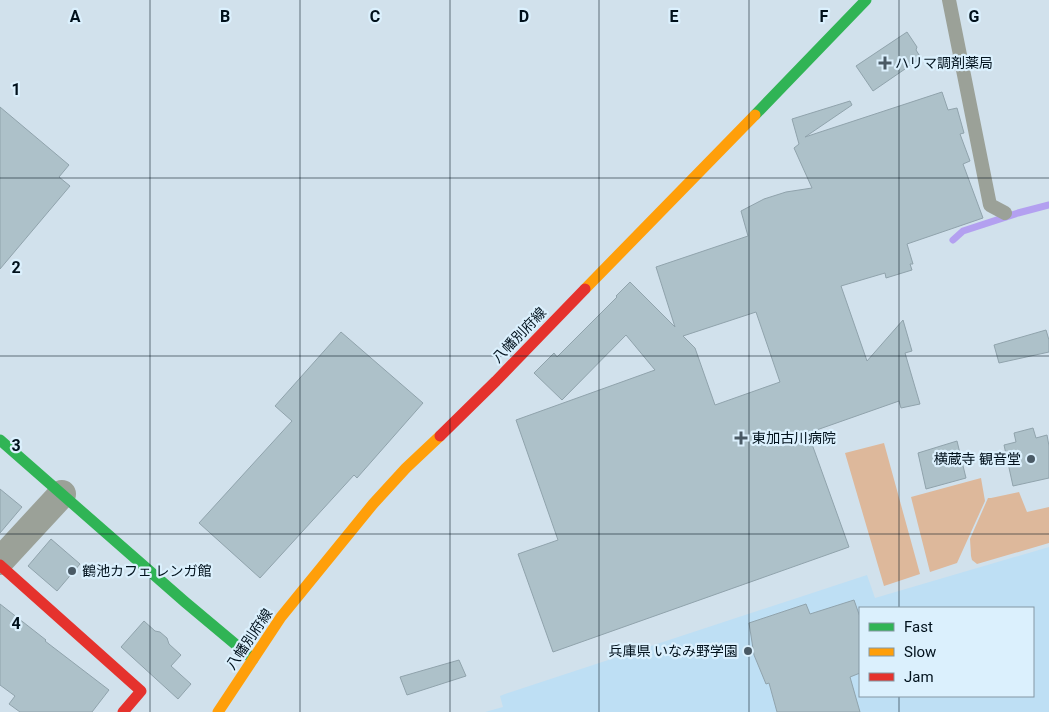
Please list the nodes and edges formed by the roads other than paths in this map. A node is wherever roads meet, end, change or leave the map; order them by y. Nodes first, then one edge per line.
1 (866, 0) edge
2 (949, 0) edge
3 (1005, 213) dead end
4 (0, 440) edge
5 (62, 494) junction
6 (0, 561) edge
7 (0, 565) edge
8 (254, 659) junction
9 (123, 712) edge
10 (218, 712) edge

1 - 8 main road, 八幡別府線
2 - 3 lane
4 - 5 main road
5 - 6 street
5 - 8 main road
7 - 9 main road
8 - 10 main road, 八幡別府線

